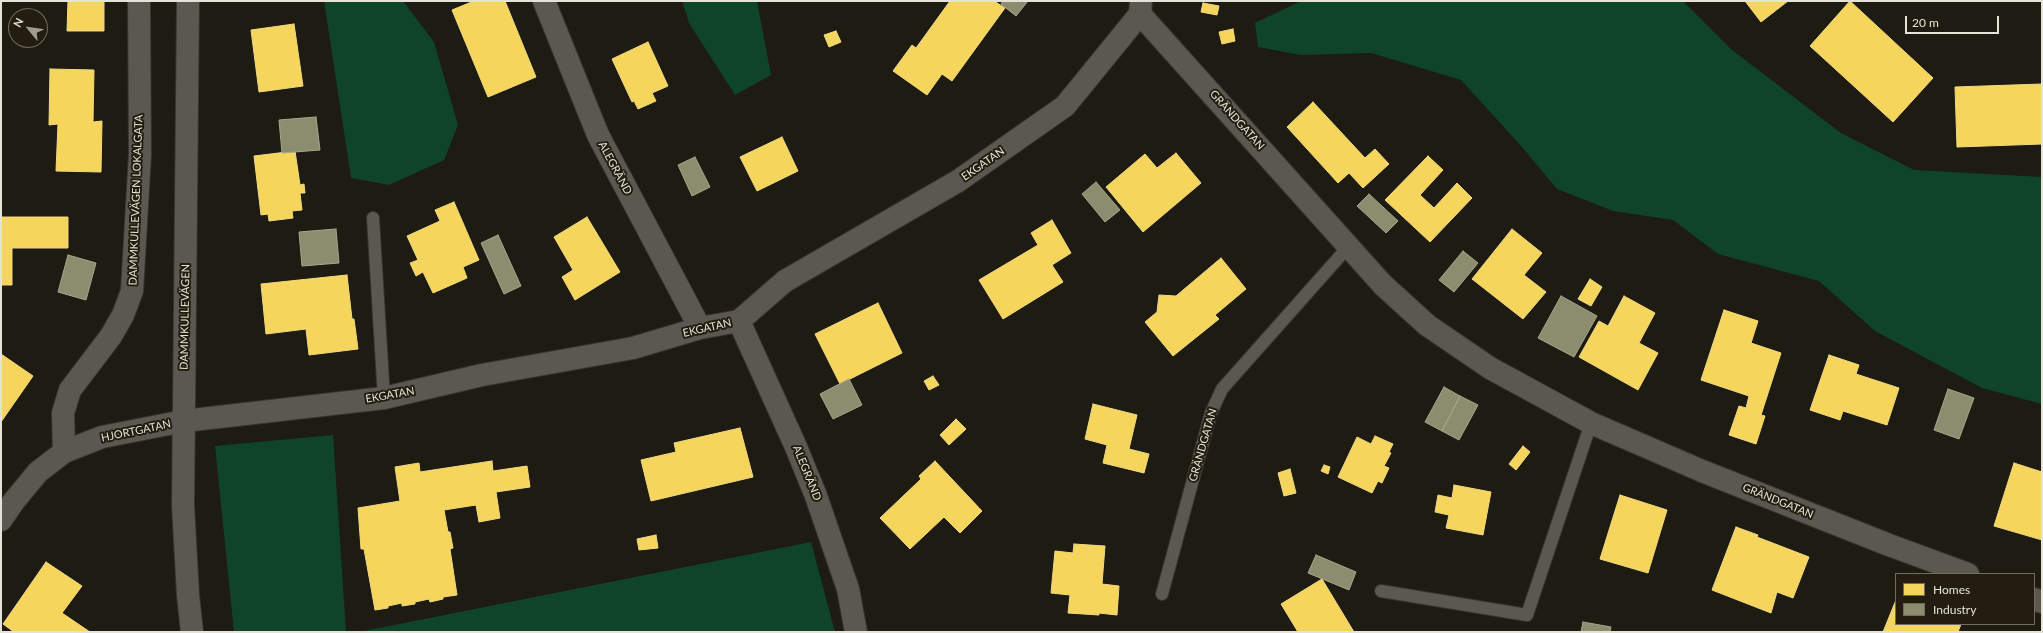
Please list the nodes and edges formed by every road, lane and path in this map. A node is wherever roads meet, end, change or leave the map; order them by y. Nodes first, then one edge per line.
1 (139, 1) edge
2 (188, 1) edge
3 (544, 1) edge
4 (1140, 8) edge
5 (372, 218) dead end
6 (1349, 246) junction
7 (739, 321) junction
8 (700, 328) junction
9 (384, 398) junction
10 (184, 421) junction
11 (1590, 423) junction
12 (64, 452) junction
13 (1, 520) edge
14 (1965, 573) edge
15 (1381, 590) dead end
16 (1162, 594) dead end
17 (192, 632) edge
18 (856, 632) edge

1 - 12 street, DAMMKULLEVÄGEN LOKALGATA
2 - 10 street, DAMMKULLEVÄGEN
3 - 8 street, ALEGRÄND
4 - 6 street, GRÄNDGATAN
4 - 7 street, EKGATAN
5 - 9 lane
6 - 11 street, GRÄNDGATAN
6 - 16 lane, GRÄNDGATAN
7 - 8 street, EKGATAN
7 - 18 street, ALEGRÄND
8 - 9 street, EKGATAN
9 - 10 street, EKGATAN
10 - 12 street, HJORTGATAN
10 - 17 street, DAMMKULLEVÄGEN
11 - 14 street, GRÄNDGATAN
11 - 15 lane
12 - 13 street, HJORTGATAN

